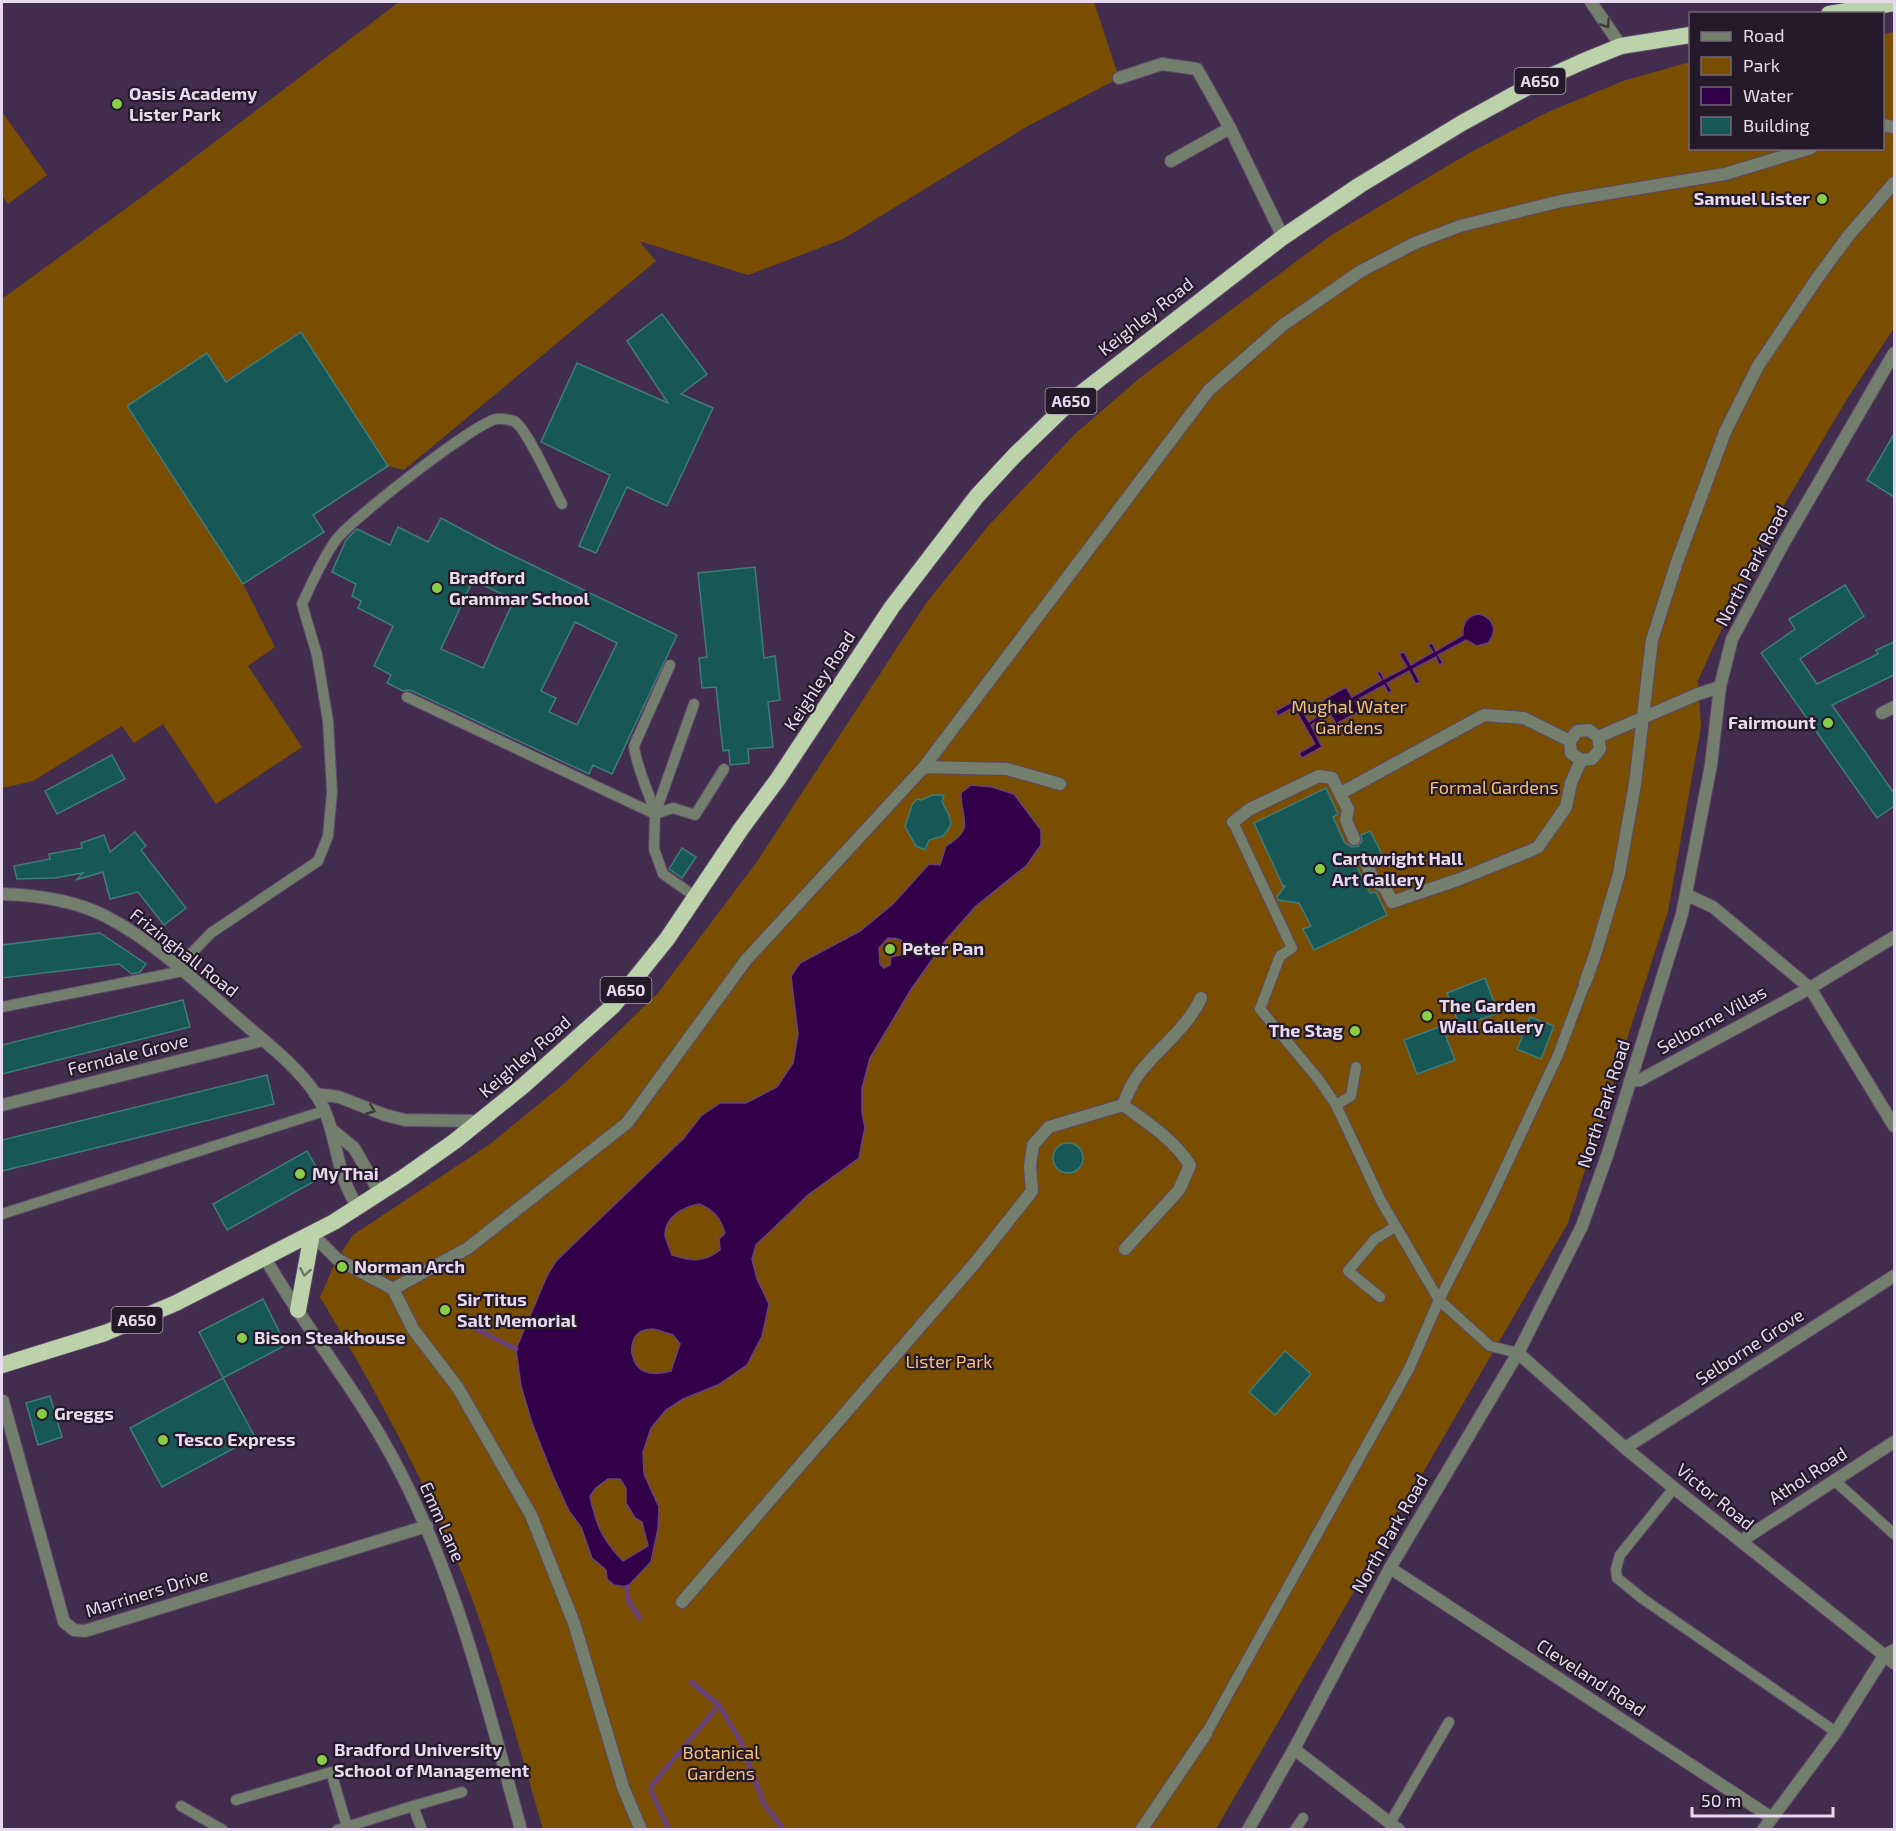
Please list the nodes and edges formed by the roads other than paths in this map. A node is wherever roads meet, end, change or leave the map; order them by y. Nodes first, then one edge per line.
1 (1591, 2) edge
2 (1894, 3) edge
3 (1841, 12) edge
4 (1689, 35) edge
5 (1621, 46) junction
6 (1119, 78) dead end
7 (1230, 128) junction
8 (1804, 150) edge
9 (1171, 161) dead end
10 (1894, 183) edge
11 (1283, 237) junction
12 (1894, 353) edge
13 (562, 504) dead end
14 (670, 666) dead end
15 (1720, 687) junction
16 (407, 697) dead end
17 (694, 704) dead end
18 (1894, 707) edge
19 (1882, 712) dead end
20 (1642, 718) junction
21 (1598, 737) junction
22 (1570, 741) junction
23 (1581, 760) junction
24 (924, 767) junction
25 (724, 769) dead end
26 (1060, 784) dead end
27 (1341, 793) junction
28 (655, 814) junction
29 (1233, 822) joint
30 (1354, 839) dead end
31 (1366, 863) dead end
32 (2, 894) edge
33 (1687, 895) junction
34 (696, 897) junction
35 (1894, 938) edge
36 (181, 969) junction
37 (1585, 983) joint
38 (1810, 987) junction
39 (1200, 998) dead end
40 (2, 1007) edge
41 (262, 1040) junction
42 (1356, 1066) dead end
43 (1630, 1081) junction
44 (315, 1094) junction
45 (2, 1105) edge
46 (1123, 1105) junction
47 (1336, 1105) junction
48 (324, 1111) junction
49 (479, 1122) junction
50 (1894, 1126) edge
51 (332, 1130) junction
52 (380, 1193) junction
53 (357, 1208) junction
54 (2, 1214) edge
55 (1395, 1227) junction
56 (312, 1234) junction
57 (1125, 1249) dead end
58 (265, 1258) junction
59 (1894, 1276) edge
60 (393, 1289) junction
61 (1380, 1297) dead end
62 (1439, 1300) junction
63 (298, 1310) junction
64 (1518, 1353) junction
65 (2, 1365) edge
66 (3, 1401) edge
67 (1894, 1442) edge
68 (1625, 1448) junction
69 (1834, 1479) junction
70 (1674, 1488) junction
71 (427, 1526) junction
72 (1894, 1534) edge
73 (1741, 1541) junction
74 (1390, 1568) junction
75 (682, 1602) dead end
76 (1891, 1656) edge
77 (1449, 1722) dead end
78 (1836, 1732) junction
79 (1206, 1734) joint
80 (1293, 1749) junction
81 (462, 1792) dead end
82 (236, 1800) dead end
83 (182, 1806) dead end
84 (413, 1806) junction
85 (1303, 1818) dead end
86 (1772, 1818) junction
87 (1395, 1826) edge
88 (342, 1828) edge
89 (223, 1830) edge
90 (422, 1830) edge
91 (521, 1830) edge
92 (641, 1830) edge
93 (1141, 1830) edge
94 (1248, 1830) edge
95 (1295, 1830) edge
96 (1763, 1830) edge

1 -> 5 street
2 - 3 highway
4 - 5 highway, Keighley Road / A650
5 - 11 highway, Keighley Road / A650
6 - 7 street
7 - 9 street
7 - 11 street
8 - 24 street
10 - 20 street
11 - 34 highway, Keighley Road / A650
12 - 15 street, North Park Road
13 - 36 lane
14 - 28 lane
15 - 20 street
15 - 33 street, North Park Road
16 - 28 lane
17 - 28 lane
18 - 19 street
20 - 21 street
20 - 37 street
21 - 22 street
21 - 23 street
22 - 23 street
22 - 27 street
23 - 31 street
24 - 26 street
24 - 60 street
25 - 28 lane
27 - 29 street
27 - 30 street
28 - 34 lane
29 - 47 lane
32 - 36 street, Frizinghall Road
33 - 38 street
33 - 43 street, North Park Road
34 - 49 highway, Keighley Road / A650
35 - 38 street, Selborne Villas
36 - 40 lane
36 - 41 street, Frizinghall Road
37 - 62 lane
38 - 43 street, Selborne Villas
38 - 50 street
39 - 46 street
41 - 44 street, Frizinghall Road
41 - 45 street, Ferndale Grove
42 - 47 lane
43 - 64 street, North Park Road
44 - 48 street, Frizinghall Road
44 -> 49 street
46 - 57 street
46 - 75 street
47 - 55 lane
48 - 51 street, Frizinghall Road
48 - 54 lane
49 - 52 highway, Keighley Road / A650
51 - 52 street, Frizinghall Road
51 - 53 street, Frizinghall Road
52 - 53 highway, Keighley Road / A650
53 - 56 highway, Keighley Road / A650
55 - 61 lane
55 - 62 lane
56 - 58 highway, Keighley Road / A650
56 - 60 street
56 -> 63 highway
58 - 63 street, Emm Lane
58 - 65 highway, Keighley Road / A650
59 - 68 street, Selborne Grove
60 - 92 street
62 - 64 lane
62 - 79 lane
63 - 71 street, Emm Lane
64 - 68 street, Victor Road
64 - 74 street, North Park Road
66 - 71 street, Marriners Drive
67 - 69 street, Athol Road
68 - 70 street, Victor Road
69 - 72 lane
69 - 73 street, Athol Road
70 - 73 street, Victor Road
70 - 78 lane
71 - 91 street, Emm Lane
73 - 76 street, Victor Road
74 - 80 street, North Park Road
74 - 86 street, Cleveland Road
76 - 78 street
77 - 87 lane
78 - 86 street
79 - 93 street
80 - 87 street
80 - 94 street, North Park Road
81 - 84 lane
82 - 88 lane
83 - 89 lane
84 - 88 lane
84 - 90 lane
85 - 95 lane
86 - 96 street

